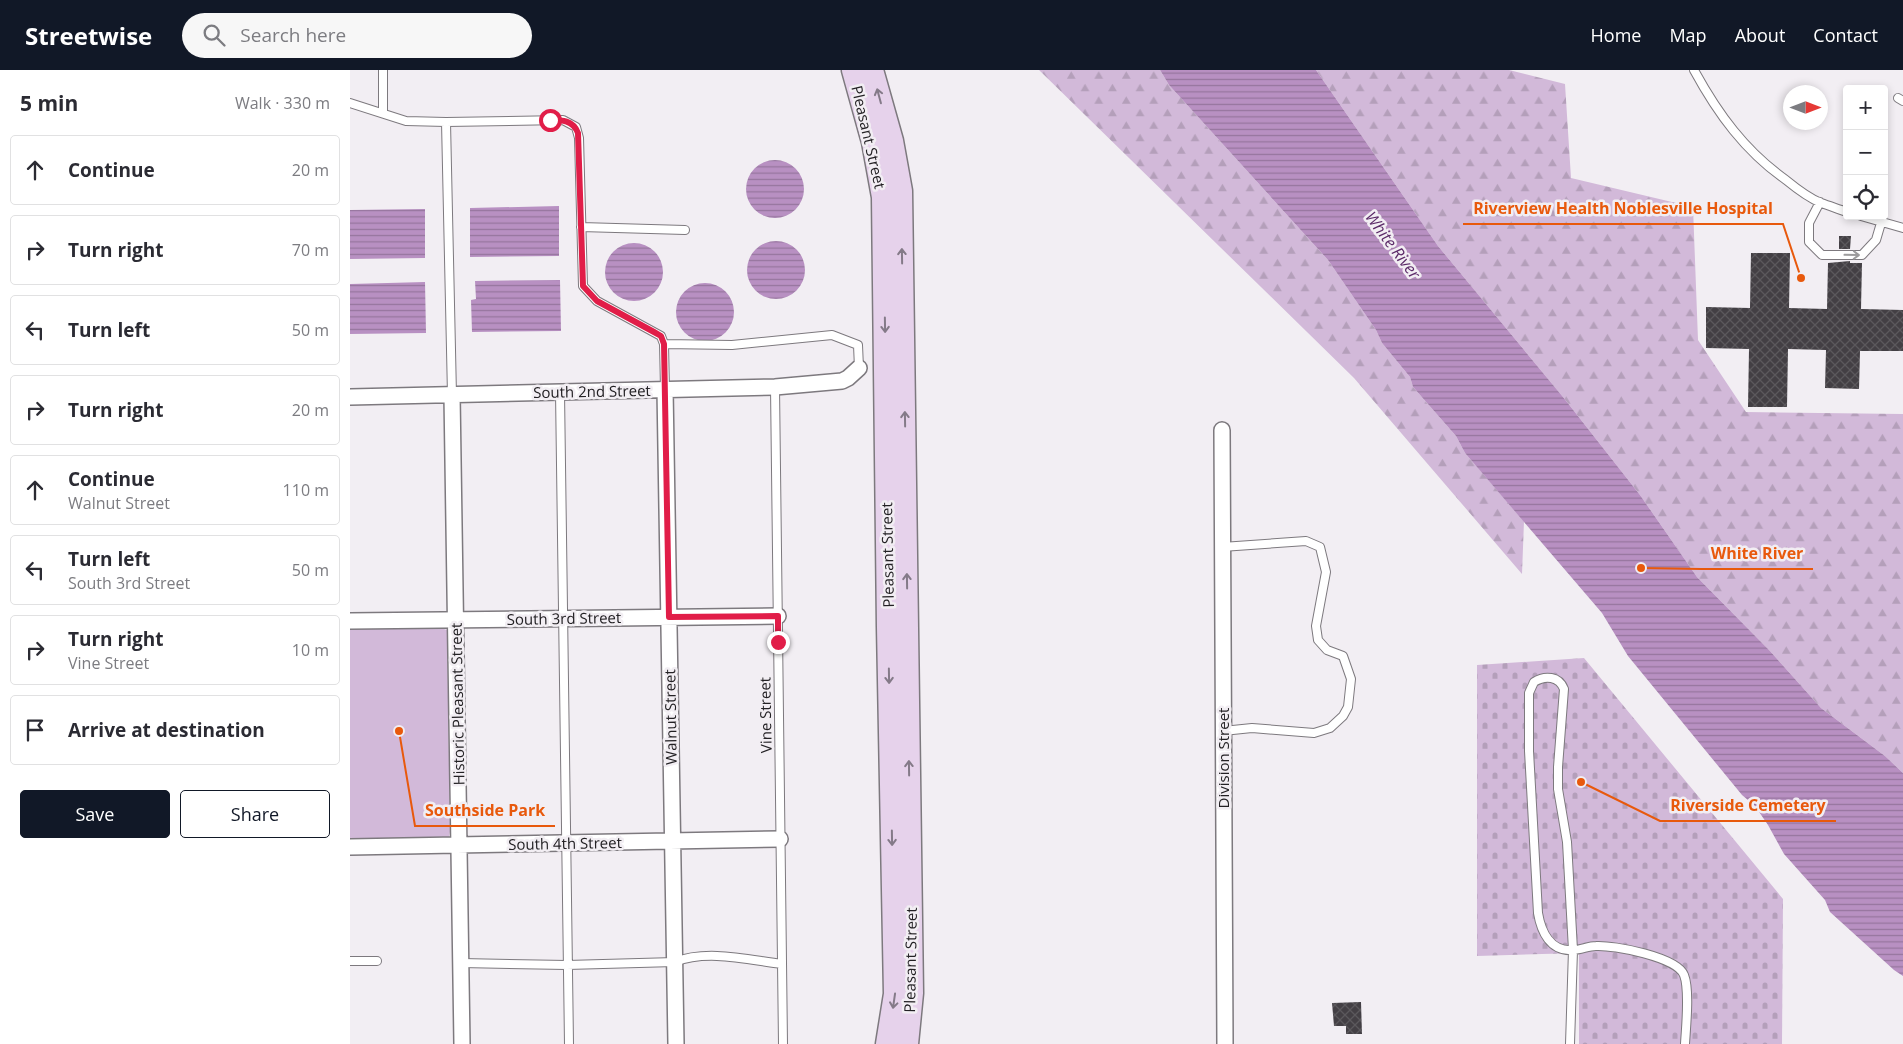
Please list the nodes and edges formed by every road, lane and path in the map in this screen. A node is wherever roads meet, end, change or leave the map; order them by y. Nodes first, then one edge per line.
1 (383, 70) edge
2 (853, 70) edge
3 (872, 70) edge
4 (1694, 70) edge
5 (350, 103) edge
6 (383, 113) junction
7 (446, 122) junction
8 (1820, 202) junction
9 (1843, 211) edge
10 (1872, 220) edge
11 (1881, 223) junction
12 (581, 226) junction
13 (1903, 228) edge
14 (686, 230) dead end
15 (664, 344) junction
16 (859, 368) joint
17 (775, 386) junction
18 (665, 390) junction
19 (560, 392) junction
20 (452, 394) junction
21 (350, 397) edge
22 (1222, 430) dead end
23 (1222, 547) junction
24 (778, 616) junction
25 (669, 617) junction
26 (563, 618) junction
27 (456, 620) junction
28 (350, 621) edge
29 (1223, 731) junction
30 (780, 839) junction
31 (672, 841) junction
32 (566, 843) junction
33 (459, 845) junction
34 (350, 847) edge
35 (1573, 950) junction
36 (350, 961) edge
37 (377, 961) dead end
38 (675, 962) junction
39 (461, 963) junction
40 (782, 964) junction
41 (567, 965) junction
42 (462, 1044) edge
43 (569, 1044) edge
44 (676, 1044) edge
45 (783, 1044) edge
46 (886, 1044) edge
47 (907, 1044) edge
48 (1225, 1044) edge
49 (1570, 1044) edge
50 (1686, 1044) edge

1 - 6 lane
2 -> 46 street, Pleasant Street
47 -> 3 street, Pleasant Street
4 - 8 lane
5 - 6 lane
6 - 7 lane
7 - 12 lane
7 - 20 lane
8 - 9 lane
8 -> 11 lane
10 - 11 lane
11 - 13 lane
12 - 14 lane
12 - 15 lane
15 - 16 lane
15 - 18 lane
16 - 17 street, South 2nd Street
17 - 18 street, South 2nd Street
17 - 24 lane, Vine Street
18 - 19 street, South 2nd Street
18 - 25 street, Walnut Street
19 - 20 street, South 2nd Street
19 - 26 lane
20 - 21 street, South 2nd Street
20 - 27 street, Historic Pleasant Street
22 - 23 street, Division Street
23 - 29 street, Division Street
23 - 29 lane
24 - 25 street, South 3rd Street
24 - 30 lane, Vine Street
25 - 26 street, South 3rd Street
25 - 31 street, Walnut Street
26 - 27 street, South 3rd Street
26 - 32 lane
27 - 28 street, South 3rd Street
27 - 33 street, Historic Pleasant Street
29 - 48 street, Division Street
30 - 31 street, South 4th Street
30 - 40 lane, Vine Street
31 - 32 street, South 4th Street
31 - 38 street, Walnut Street
32 - 33 street, South 4th Street
32 - 41 lane
33 - 34 street, South 4th Street
33 - 39 street, Historic Pleasant Street
35 - 35 lane
35 - 49 lane
35 - 50 lane
36 - 37 lane
38 - 40 lane
38 - 41 lane
38 - 44 street, Walnut Street
39 - 41 lane
39 - 42 street, Historic Pleasant Street
40 - 45 lane, Vine Street
41 - 43 lane

